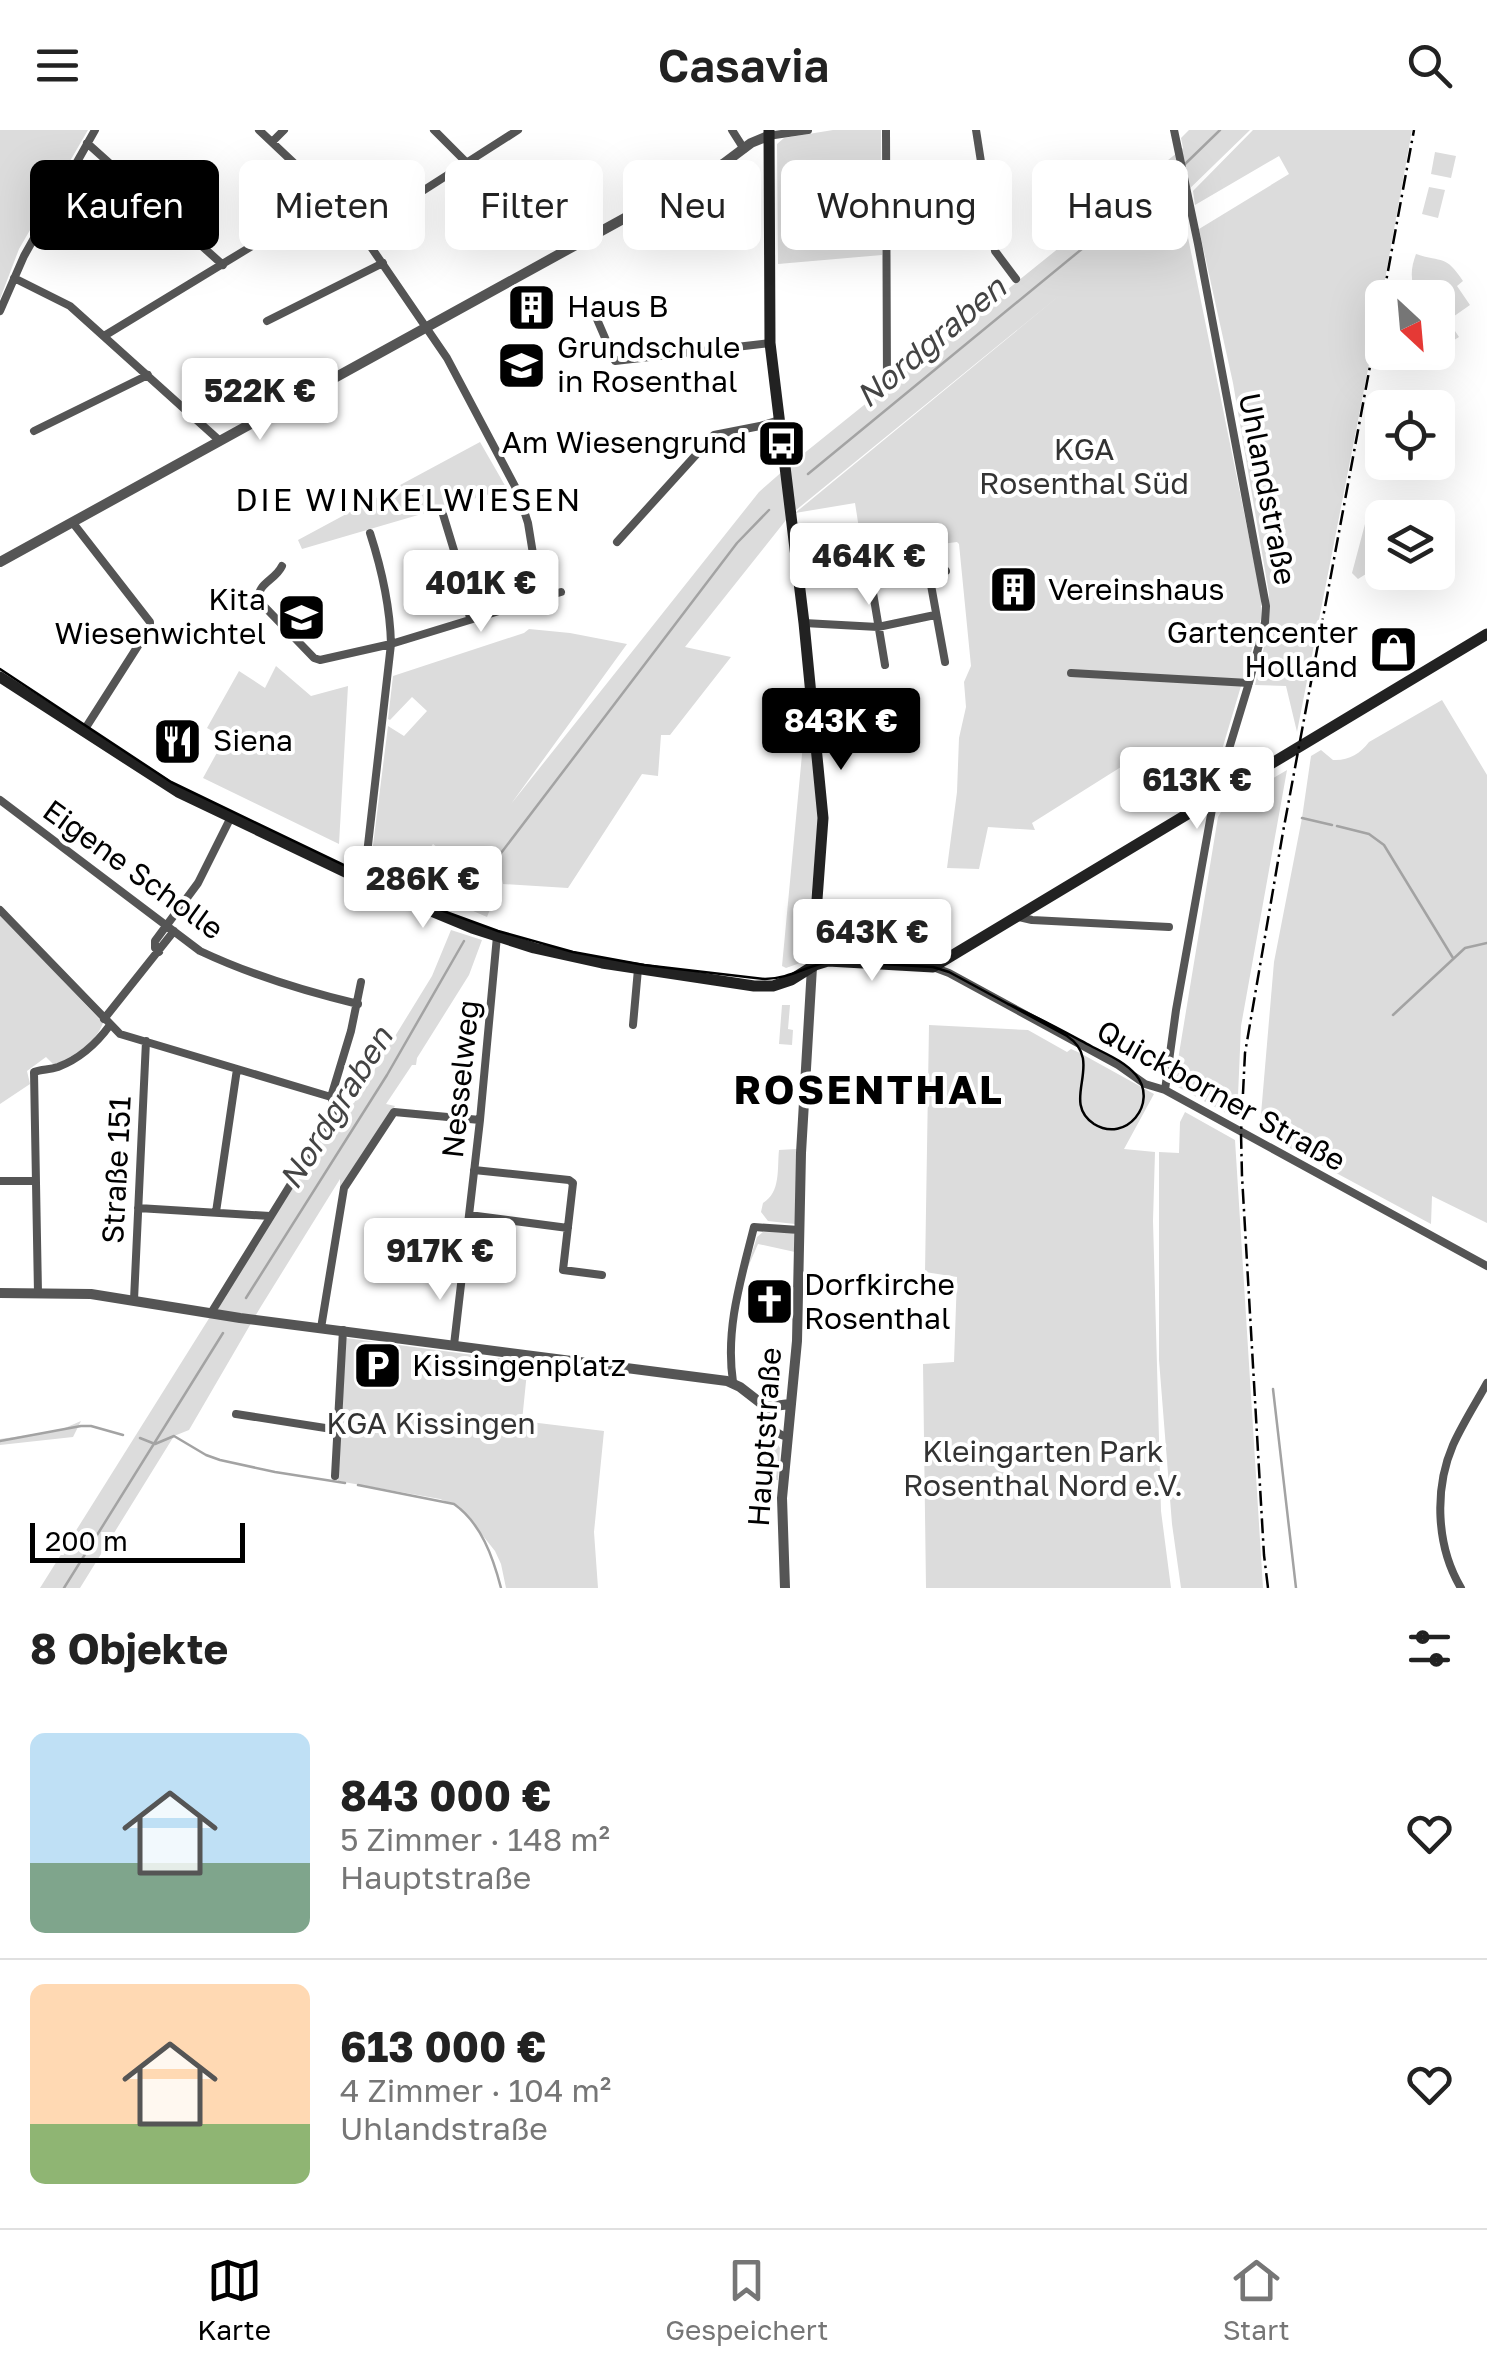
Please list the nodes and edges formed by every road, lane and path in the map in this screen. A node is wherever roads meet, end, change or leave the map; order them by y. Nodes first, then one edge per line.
1 (95, 130) edge
2 (259, 130) edge
3 (284, 130) edge
4 (434, 130) edge
5 (518, 130) edge
6 (732, 130) edge
7 (808, 130) edge
8 (886, 130) edge
9 (976, 130) edge
10 (1174, 130) edge
11 (768, 133) edge
12 (272, 142) junction
13 (87, 143) junction
14 (744, 149) junction
15 (291, 160) edge
16 (464, 160) edge
17 (472, 160) edge
18 (247, 250) edge
19 (374, 250) edge
20 (383, 262) junction
21 (223, 265) junction
22 (14, 278) junction
23 (1016, 278) dead end
24 (593, 310) dead end
25 (0, 311) edge
26 (267, 321) dead end
27 (427, 327) junction
28 (104, 336) junction
29 (770, 343) junction
30 (148, 375) junction
31 (887, 383) dead end
32 (779, 420) junction
33 (34, 431) dead end
34 (220, 442) junction
35 (442, 511) dead end
36 (73, 523) junction
37 (370, 533) dead end
38 (617, 542) dead end
39 (0, 562) edge
40 (282, 566) dead end
41 (946, 571) dead end
42 (929, 574) junction
43 (870, 575) dead end
44 (916, 576) dead end
45 (562, 592) dead end
46 (540, 597) junction
47 (935, 615) junction
48 (470, 618) junction
49 (804, 623) junction
50 (878, 627) junction
51 (1487, 634) edge
52 (390, 644) junction
53 (944, 662) dead end
54 (886, 665) dead end
55 (1071, 673) dead end
56 (0, 677) edge
57 (1249, 683) junction
58 (82, 732) junction
59 (1214, 798) junction
60 (0, 800) edge
61 (231, 817) junction
62 (364, 880) junction
63 (0, 910) edge
64 (1018, 917) junction
65 (1169, 926) dead end
66 (170, 928) junction
67 (497, 936) junction
68 (812, 967) junction
69 (934, 968) junction
70 (638, 970) junction
71 (361, 982) dead end
72 (358, 1004) junction
73 (107, 1022) junction
74 (633, 1025) dead end
75 (146, 1042) junction
76 (237, 1069) junction
77 (1165, 1090) junction
78 (331, 1097) junction
79 (480, 1120) junction
80 (474, 1170) junction
81 (0, 1181) edge
82 (36, 1181) junction
83 (138, 1208) junction
84 (216, 1212) junction
85 (469, 1214) junction
86 (270, 1216) junction
87 (568, 1228) junction
88 (800, 1230) junction
89 (1487, 1266) edge
90 (602, 1276) dead end
91 (0, 1293) edge
92 (38, 1293) junction
93 (134, 1300) junction
94 (210, 1313) junction
95 (321, 1328) junction
96 (343, 1330) junction
97 (454, 1345) junction
98 (733, 1382) junction
99 (1487, 1383) edge
100 (790, 1404) junction
101 (764, 1405) junction
102 (236, 1414) dead end
103 (338, 1430) junction
104 (787, 1438) junction
105 (335, 1476) dead end
106 (785, 1588) edge
107 (1461, 1588) edge

1 - 13 street
2 - 12 street
3 - 12 street
4 - 16 street
5 - 17 street
6 - 14 street
7 - 11 street
8 - 31 street
9 - 23 street
10 - 57 street, Uhlandstraße
11 - 14 street
11 - 29 main road, Hauptstraße
12 - 15 street
13 - 21 street
13 - 22 street
14 - 27 street
18 - 21 street
19 - 20 street
20 - 26 street
20 - 27 street
21 - 28 street
22 - 25 street
22 - 28 street
24 - 29 street
27 - 34 street
27 - 46 street
28 - 30 street
29 - 32 main road, Hauptstraße
30 - 33 street
30 - 34 street
32 - 38 street
32 - 49 main road, Hauptstraße
34 - 36 street
35 - 48 street
36 - 39 street
36 - 58 street
37 - 52 street
40 - 52 street
41 - 42 street
42 - 44 street
42 - 47 street
43 - 50 street
45 - 46 street
46 - 48 street
47 - 50 street
47 - 53 street
48 - 52 street
49 - 50 street
49 - 68 main road, Hauptstraße
50 - 54 street
51 - 59 main road
52 - 62 street
55 - 57 street
56 - 58 main road
57 - 59 street, Uhlandstraße
58 - 61 main road
59 - 64 main road
59 - 77 street, Uhlandstraße
60 - 66 street, Eigene Scholle
61 - 62 main road
61 - 66 street
62 - 67 main road
63 - 73 street
64 - 65 street
64 - 69 main road
66 - 72 street, Eigene Scholle
66 - 73 street
67 - 70 main road
67 - 79 street, Nesselweg
68 - 69 main road
68 - 70 main road
68 - 88 street, Hauptstraße
69 - 77 street, Quickborner Straße
70 - 74 street
71 - 72 street
72 - 78 street
73 - 75 street
73 - 82 street
75 - 76 street
75 - 83 street, Straße 151
76 - 78 street
76 - 84 street
77 - 89 street, Quickborner Straße
78 - 86 street
79 - 80 street, Nesselweg
79 - 95 street
80 - 85 street, Nesselweg
80 - 87 street
81 - 82 street
82 - 92 street
83 - 84 street
83 - 93 street, Straße 151
84 - 86 street
85 - 87 street
85 - 97 street, Nesselweg
86 - 94 street
87 - 90 street
88 - 98 street, Hauptstraße
88 - 100 street, Hauptstraße
91 - 92 street
92 - 93 street
93 - 94 street
94 - 95 street
95 - 96 street
96 - 97 street
96 - 103 street
97 - 98 street
98 - 101 street
99 - 107 street
100 - 101 street
100 - 104 street, Hauptstraße
101 - 104 street
102 - 103 street
103 - 105 street
104 - 106 street, Hauptstraße

